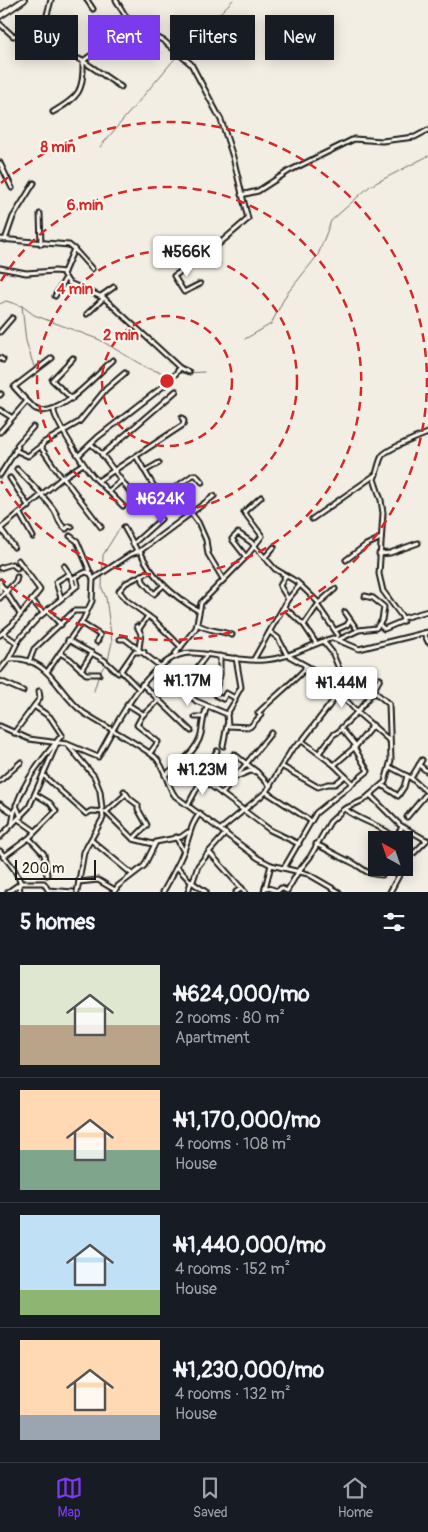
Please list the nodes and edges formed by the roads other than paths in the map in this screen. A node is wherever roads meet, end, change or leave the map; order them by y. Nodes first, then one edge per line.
1 (24, 0) edge
2 (51, 0) edge
3 (88, 0) edge
4 (116, 0) edge
5 (93, 8) dead end
6 (47, 15) edge
7 (123, 15) edge
8 (0, 16) edge
9 (0, 24) edge
10 (15, 36) edge
11 (160, 39) edge
12 (88, 57) edge
13 (78, 59) edge
14 (83, 61) junction
15 (121, 87) dead end
16 (53, 112) dead end
17 (428, 130) edge
18 (0, 163) edge
19 (34, 182) dead end
20 (12, 188) dead end
21 (241, 194) junction
22 (40, 214) dead end
23 (0, 239) edge
24 (5, 240) junction
25 (41, 244) junction
26 (74, 250) junction
27 (0, 268) edge
28 (92, 268) dead end
29 (64, 272) junction
30 (65, 279) junction
31 (200, 284) dead end
32 (114, 287) dead end
33 (55, 296) dead end
34 (102, 298) junction
35 (87, 314) dead end
36 (12, 318) dead end
37 (0, 332) edge
38 (52, 358) dead end
39 (73, 358) dead end
40 (112, 360) dead end
41 (180, 368) junction
42 (189, 372) dead end
43 (125, 373) dead end
44 (176, 391) dead end
45 (72, 398) junction
46 (27, 401) junction
47 (0, 410) edge
48 (54, 410) junction
49 (11, 417) junction
50 (182, 418) dead end
51 (33, 428) dead end
52 (0, 432) edge
53 (65, 432) junction
54 (428, 433) edge
55 (91, 444) junction
56 (42, 446) junction
57 (15, 450) junction
58 (79, 455) junction
59 (102, 455) junction
60 (136, 456) junction
61 (159, 463) dead end
62 (83, 464) junction
63 (17, 469) dead end
64 (113, 470) junction
65 (145, 471) junction
66 (0, 475) edge
67 (376, 475) junction
68 (62, 477) junction
69 (10, 478) dead end
70 (98, 481) junction
71 (121, 481) junction
72 (202, 482) dead end
73 (156, 490) dead end
74 (109, 491) junction
75 (40, 495) junction
76 (133, 496) dead end
77 (214, 496) dead end
78 (261, 497) dead end
79 (123, 506) dead end
80 (29, 507) junction
81 (20, 514) junction
82 (192, 514) junction
83 (161, 519) dead end
84 (312, 519) dead end
85 (72, 526) dead end
86 (101, 527) dead end
87 (124, 527) dead end
88 (0, 529) edge
89 (70, 536) dead end
90 (33, 537) dead end
91 (381, 538) junction
92 (418, 543) dead end
93 (134, 546) junction
94 (255, 547) junction
95 (274, 547) dead end
96 (14, 548) dead end
97 (139, 552) junction
98 (131, 554) junction
99 (379, 554) junction
100 (265, 557) junction
101 (246, 558) junction
102 (18, 560) dead end
103 (346, 560) dead end
104 (64, 566) dead end
105 (0, 568) edge
106 (17, 568) dead end
107 (150, 571) junction
108 (91, 574) junction
109 (142, 575) junction
110 (285, 576) junction
111 (17, 577) dead end
112 (71, 577) junction
113 (76, 577) junction
114 (93, 578) junction
115 (223, 579) junction
116 (1, 583) edge
117 (164, 585) junction
118 (300, 585) junction
119 (74, 586) junction
120 (335, 589) dead end
121 (0, 592) edge
122 (6, 592) junction
123 (364, 596) dead end
124 (0, 598) edge
125 (61, 598) junction
126 (288, 599) junction
127 (32, 600) junction
128 (391, 600) junction
129 (318, 605) junction
130 (284, 607) junction
131 (86, 611) junction
132 (199, 611) junction
133 (428, 611) edge
134 (45, 612) junction
135 (345, 612) dead end
136 (384, 613) junction
137 (20, 614) junction
138 (148, 616) junction
139 (402, 617) junction
140 (350, 620) junction
141 (81, 623) junction
142 (197, 624) junction
143 (304, 625) junction
144 (378, 625) junction
145 (61, 626) junction
146 (356, 628) dead end
147 (336, 630) junction
148 (270, 632) junction
149 (426, 633) edge
150 (2, 634) edge
151 (232, 635) dead end
152 (337, 638) junction
153 (120, 639) dead end
154 (68, 640) junction
155 (323, 641) junction
156 (97, 642) dead end
157 (316, 642) junction
158 (428, 642) edge
159 (17, 643) junction
160 (181, 647) junction
161 (137, 649) junction
162 (60, 653) junction
163 (92, 653) junction
164 (175, 655) junction
165 (287, 655) junction
166 (206, 656) junction
167 (220, 656) junction
168 (236, 658) junction
169 (9, 659) junction
170 (254, 659) junction
171 (29, 662) junction
172 (305, 666) junction
173 (160, 667) junction
174 (0, 670) edge
175 (81, 670) junction
176 (340, 671) dead end
177 (47, 672) junction
178 (118, 673) dead end
179 (99, 674) dead end
180 (380, 679) dead end
181 (0, 681) edge
182 (142, 684) junction
183 (139, 689) junction
184 (181, 689) junction
185 (23, 690) dead end
186 (39, 691) dead end
187 (339, 693) junction
188 (373, 694) junction
189 (235, 698) junction
190 (159, 700) junction
191 (127, 704) junction
192 (34, 706) junction
193 (208, 707) junction
194 (358, 713) junction
195 (227, 714) junction
196 (143, 715) junction
197 (196, 717) dead end
198 (203, 717) junction
199 (227, 725) junction
200 (373, 725) junction
201 (0, 726) edge
202 (341, 730) junction
203 (113, 731) junction
204 (191, 731) dead end
205 (14, 733) junction
206 (271, 733) dead end
207 (390, 740) junction
208 (302, 741) junction
209 (56, 743) junction
210 (66, 744) junction
211 (223, 746) dead end
212 (355, 746) junction
213 (217, 750) dead end
214 (150, 753) junction
215 (319, 753) junction
216 (234, 754) dead end
217 (422, 760) dead end
218 (21, 762) dead end
219 (246, 762) junction
220 (334, 765) junction
221 (419, 765) junction
222 (283, 767) junction
223 (390, 767) junction
224 (186, 769) dead end
225 (257, 772) junction
226 (428, 772) edge
227 (43, 775) junction
228 (165, 775) junction
229 (238, 776) junction
230 (344, 776) junction
231 (201, 777) junction
232 (409, 777) junction
233 (0, 781) edge
234 (352, 783) junction
235 (382, 785) junction
236 (270, 786) junction
237 (266, 792) junction
238 (428, 792) edge
239 (35, 794) junction
240 (222, 794) junction
241 (370, 795) junction
242 (0, 804) edge
243 (16, 805) junction
244 (188, 806) junction
245 (345, 809) junction
246 (244, 811) junction
247 (105, 812) junction
248 (14, 813) junction
249 (200, 813) junction
250 (407, 817) dead end
251 (20, 818) junction
252 (311, 821) junction
253 (12, 825) junction
254 (402, 827) junction
255 (221, 829) junction
256 (387, 831) edge
257 (400, 831) edge
258 (35, 832) junction
259 (188, 832) junction
260 (226, 833) junction
261 (0, 837) edge
262 (176, 837) junction
263 (28, 838) junction
264 (133, 839) junction
265 (91, 840) junction
266 (427, 840) edge
267 (153, 844) junction
268 (299, 844) junction
269 (316, 844) junction
270 (0, 851) edge
271 (183, 851) junction
272 (208, 852) junction
273 (413, 852) edge
274 (3, 857) junction
275 (271, 865) junction
276 (177, 867) junction
277 (284, 868) junction
278 (298, 872) junction
279 (368, 873) edge
280 (47, 874) dead end
281 (132, 874) junction
282 (398, 876) edge
283 (79, 882) junction
284 (192, 882) junction
285 (20, 884) junction
286 (265, 887) junction
287 (242, 888) junction
288 (114, 891) edge
289 (205, 891) edge
290 (8, 892) edge
291 (20, 892) edge
292 (75, 892) edge
293 (163, 892) edge
294 (188, 892) edge
295 (236, 892) edge
296 (245, 892) edge
297 (264, 892) edge
298 (340, 892) edge
299 (390, 892) edge

1 - 8 street
2 - 6 street
3 - 5 street
4 - 7 street
9 - 10 street
11 - 21 street
12 - 14 street
13 - 14 street
14 - 15 street
14 - 16 street
17 - 21 street
18 - 20 street
19 - 24 street
21 - 31 street
22 - 25 street
23 - 24 street
24 - 25 street
25 - 26 street
26 - 28 street
26 - 29 street
27 - 29 street
29 - 30 street
30 - 33 street
30 - 34 street
32 - 34 street
34 - 35 street
34 - 41 street
36 - 37 street
38 - 46 street
39 - 45 street
40 - 45 street
41 - 42 street
41 - 55 street
43 - 53 street
44 - 59 street
45 - 48 street
46 - 48 street
46 - 49 street
47 - 49 street
48 - 53 street
49 - 52 street
50 - 60 street
51 - 57 street
53 - 56 street
53 - 58 street
54 - 67 street
55 - 58 street
55 - 59 street
56 - 57 street
56 - 68 street
57 - 66 street
58 - 62 street
59 - 64 street
60 - 64 street
60 - 65 street
61 - 65 street
62 - 68 street
62 - 70 street
63 - 75 street
64 - 70 street
64 - 71 street
65 - 73 street
67 - 84 street
67 - 91 street
68 - 75 street
68 - 86 street
69 - 80 street
70 - 74 street
71 - 74 street
71 - 76 street
72 - 82 street
74 - 79 street
75 - 80 street
75 - 85 street
77 - 82 street
78 - 94 street
80 - 81 street
81 - 88 street
81 - 90 street
82 - 97 street
82 - 115 street
83 - 93 street
87 - 93 street
88 - 96 street
89 - 108 street
91 - 99 street
91 - 103 street
92 - 99 street
93 - 97 street
93 - 98 street
94 - 100 street
94 - 101 street
94 - 101 street
95 - 100 street
97 - 98 street
97 - 107 street
98 - 114 street
99 - 128 street
100 - 110 street
101 - 115 street
102 - 127 street
104 - 112 street
105 - 106 street
107 - 109 street
107 - 117 street
108 - 113 street
108 - 114 street
109 - 117 street
109 - 138 street
110 - 118 street
110 - 126 street
111 - 122 street
112 - 113 street
112 - 119 street
112 - 125 street
113 - 119 street
114 - 131 street
115 - 132 street
116 - 121 street
116 - 122 street
117 - 132 street
118 - 126 street
118 - 129 street
119 - 125 street
120 - 129 street
122 - 124 street
122 - 137 street
123 - 136 street
125 - 134 street
126 - 130 street
127 - 134 street
127 - 137 street
128 - 136 street
128 - 139 street
129 - 143 street
129 - 147 street
130 - 143 street
130 - 148 street
131 - 141 street
131 - 145 street
132 - 142 street
133 - 139 street
134 - 145 street
134 - 159 street
135 - 140 street
136 - 144 street
137 - 150 street
138 - 160 street
138 - 161 street
139 - 144 street
140 - 146 street
140 - 147 street
141 - 154 street
141 - 156 street
142 - 151 street
142 - 160 street
143 - 157 street
144 - 152 street
145 - 171 street
147 - 152 street
148 - 165 street
148 - 170 street
149 - 152 street
149 - 158 street
150 - 159 street
152 - 155 street
153 - 161 street
154 - 162 street
154 - 163 street
155 - 157 street
155 - 176 street
157 - 165 street
159 - 169 street
160 - 164 street
161 - 173 street
161 - 183 street
162 - 175 street
162 - 177 street
163 - 175 street
163 - 178 street
164 - 166 street
164 - 173 street
165 - 170 street
165 - 172 street
166 - 167 street
166 - 184 street
167 - 168 street
167 - 189 street
168 - 170 street
168 - 189 street
169 - 171 street
169 - 174 street
171 - 177 street
172 - 187 street
172 - 199 street
173 - 182 street
173 - 184 street
175 - 179 street
177 - 203 street
180 - 188 street
181 - 185 street
182 - 183 street
182 - 190 street
183 - 191 street
184 - 193 street
186 - 192 street
187 - 194 street
187 - 208 street
188 - 194 street
188 - 207 street
189 - 195 street
190 - 196 street
190 - 204 street
191 - 196 street
191 - 203 street
192 - 205 street
192 - 209 street
193 - 195 street
193 - 198 street
194 - 200 street
194 - 202 street
195 - 199 street
196 - 214 street
197 - 198 street
198 - 228 street
199 - 211 street
200 - 207 street
200 - 212 street
201 - 205 street
202 - 212 street
202 - 215 street
203 - 210 street
203 - 214 street
205 - 209 street
206 - 219 street
207 - 223 street
208 - 215 street
208 - 222 street
209 - 210 street
209 - 227 street
209 - 243 street
210 - 247 street
212 - 220 street
212 - 234 street
213 - 231 street
214 - 228 street
215 - 220 street
216 - 219 street
217 - 221 street
218 - 233 street
219 - 225 street
219 - 229 street
220 - 230 street
221 - 226 street
221 - 232 street
222 - 230 street
222 - 236 street
223 - 232 street
223 - 235 street
224 - 231 street
225 - 229 street
225 - 236 street
227 - 239 street
227 - 247 street
228 - 244 street
229 - 240 street
230 - 234 street
231 - 240 street
231 - 244 street
232 - 235 street
232 - 238 street
234 - 252 street
235 - 241 street
236 - 237 street
237 - 246 street
237 - 252 street
238 - 250 street
239 - 251 street
239 - 258 street
240 - 246 street
241 - 245 street
241 - 254 street
242 - 248 street
243 - 248 street
243 - 251 street
244 - 249 street
245 - 256 street
245 - 269 street
246 - 255 street
246 - 268 street
247 - 264 street
247 - 264 street
247 - 265 street
248 - 253 street
249 - 255 street
249 - 259 street
251 - 253 street
251 - 258 street
252 - 268 street
253 - 261 street
254 - 257 street
254 - 266 street
255 - 260 street
258 - 263 street
259 - 262 street
259 - 271 street
260 - 272 street
260 - 275 street
262 - 267 street
262 - 271 street
263 - 274 street
263 - 280 street
264 - 267 street
265 - 281 street
265 - 283 street
266 - 273 street
267 - 281 street
268 - 277 street
269 - 278 street
269 - 279 street
270 - 274 street
271 - 276 street
272 - 284 street
272 - 287 street
274 - 285 street
275 - 277 street
275 - 286 street
276 - 284 street
276 - 293 street
277 - 278 street
278 - 286 street
278 - 298 street
281 - 288 street
282 - 299 street
283 - 288 street
283 - 292 street
284 - 289 street
284 - 294 street
285 - 290 street
285 - 291 street
285 - 292 street
286 - 297 street
287 - 295 street
287 - 296 street

